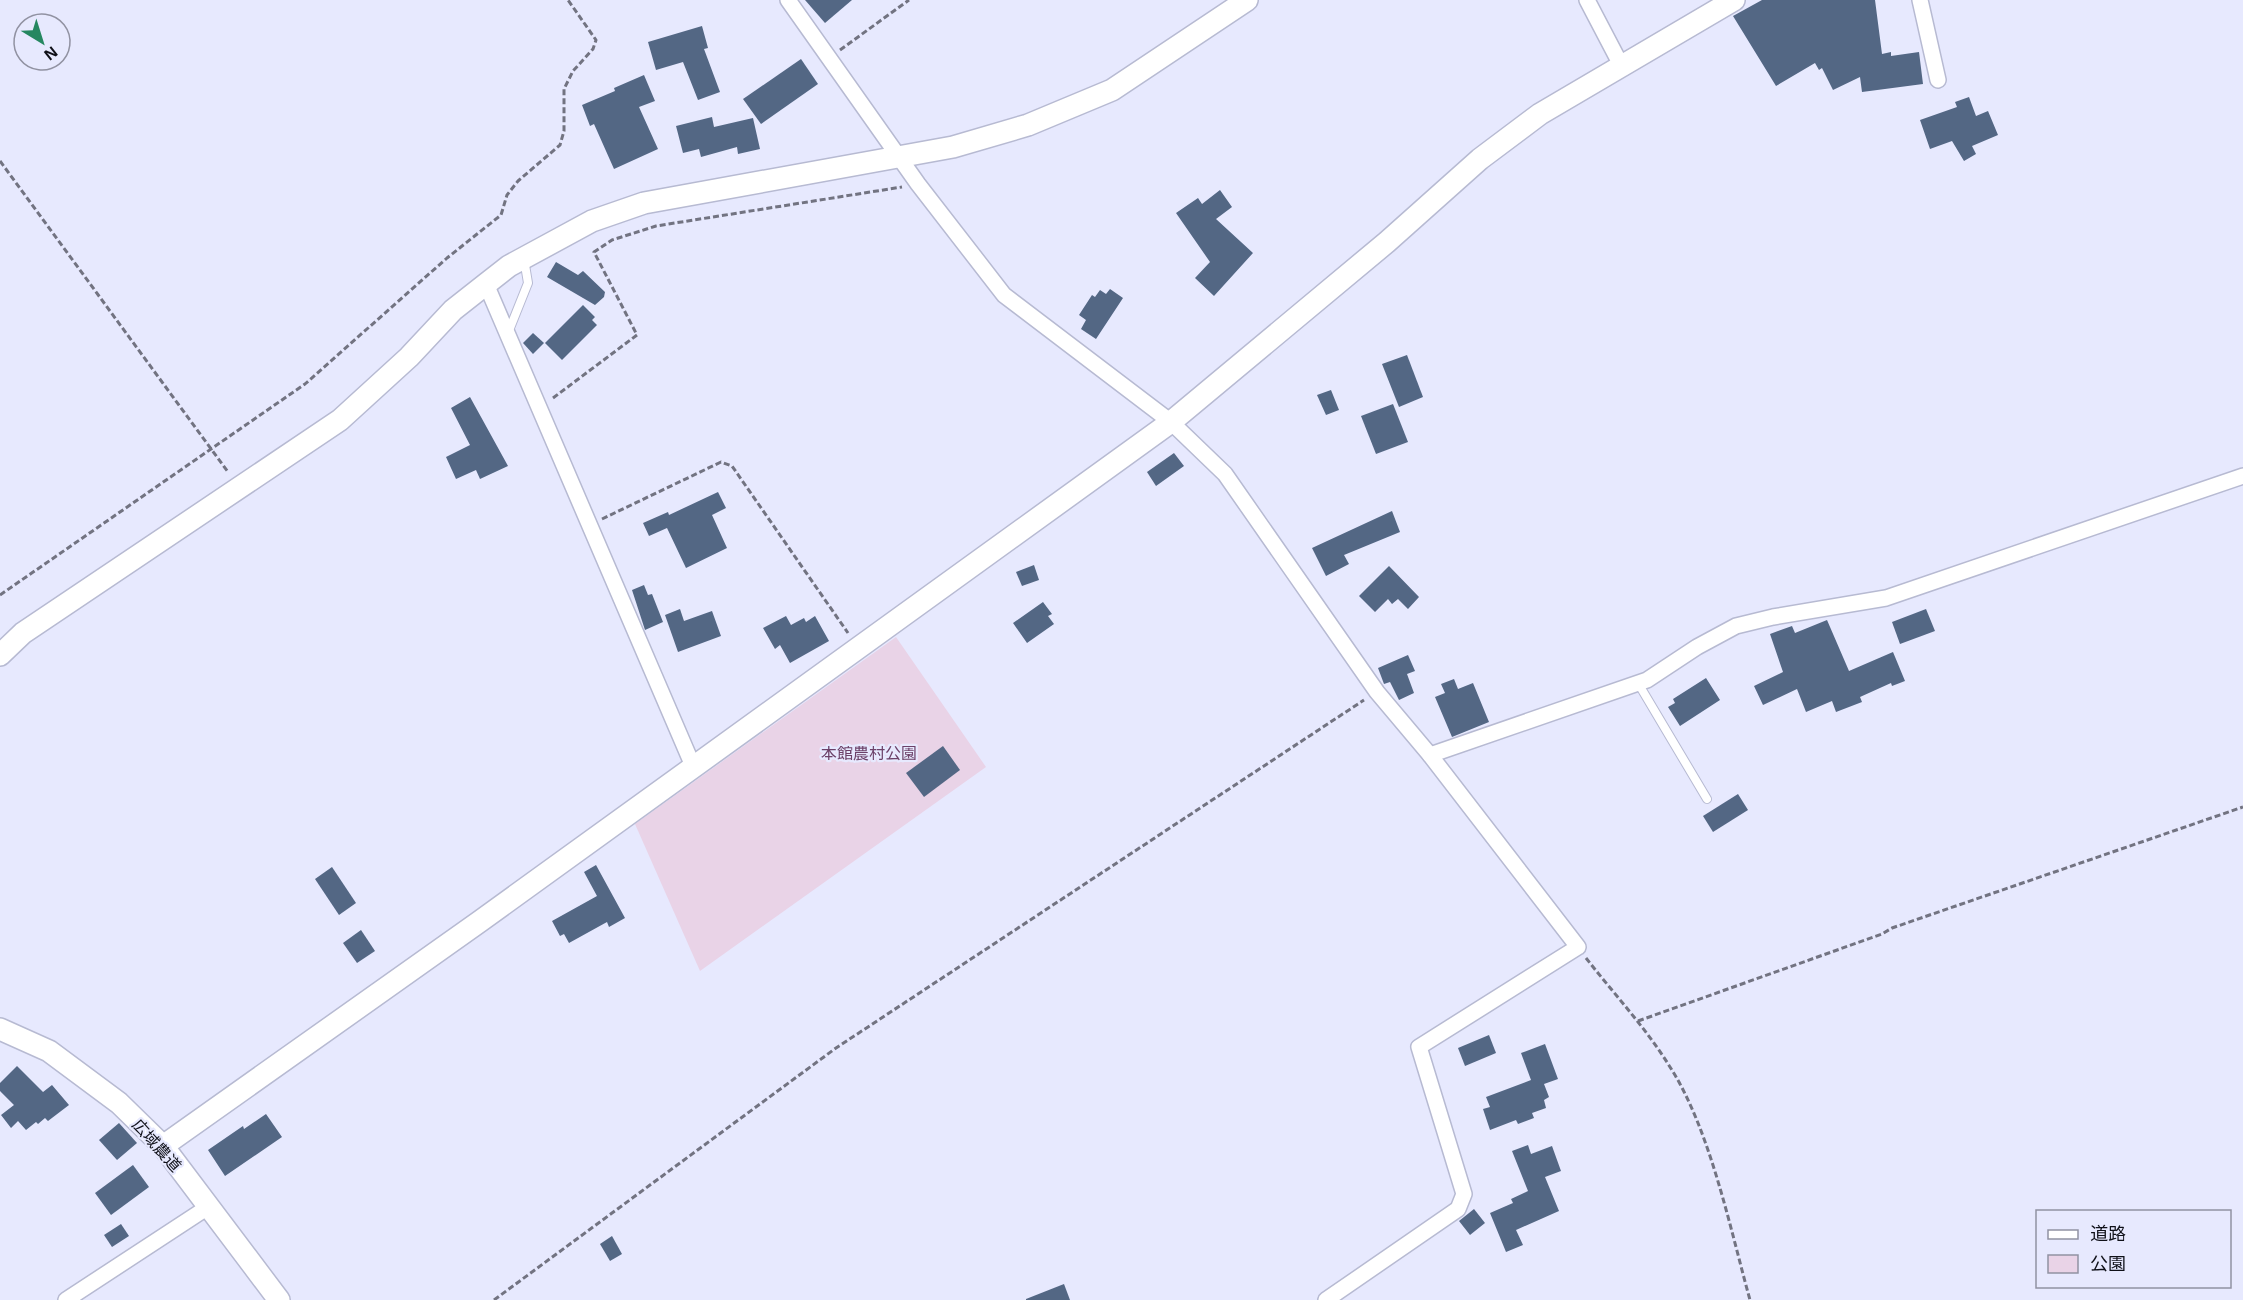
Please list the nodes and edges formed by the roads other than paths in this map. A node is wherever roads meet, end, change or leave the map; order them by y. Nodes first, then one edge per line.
1 (788, 0) edge
2 (1247, 0) edge
3 (1587, 0) edge
4 (1734, 0) edge
5 (1920, 0) edge
6 (1621, 65) junction
7 (1938, 80) dead end
8 (901, 156) junction
9 (523, 258) junction
10 (486, 284) junction
11 (508, 334) junction
12 (1171, 422) junction
13 (2243, 476) edge
14 (0, 655) edge
15 (1638, 683) junction
16 (1430, 755) junction
17 (693, 766) junction
18 (1707, 799) dead end
19 (0, 1029) edge
20 (163, 1146) junction
21 (208, 1207) junction
22 (66, 1300) edge
23 (279, 1300) edge
24 (1326, 1300) edge

1 - 8 street
2 - 8 street
3 - 6 street
4 - 6 street
5 - 7 street
6 - 12 street
8 - 9 street
8 - 12 street
9 - 10 street
9 - 11 lane
10 - 11 street
10 - 14 street
11 - 17 street
12 - 16 street
12 - 17 street
13 - 15 street
15 - 16 street
15 - 18 lane
16 - 24 street
17 - 20 street
19 - 20 street, 広域農道
20 - 21 street, 広域農道
21 - 22 street
21 - 23 street, 広域農道

